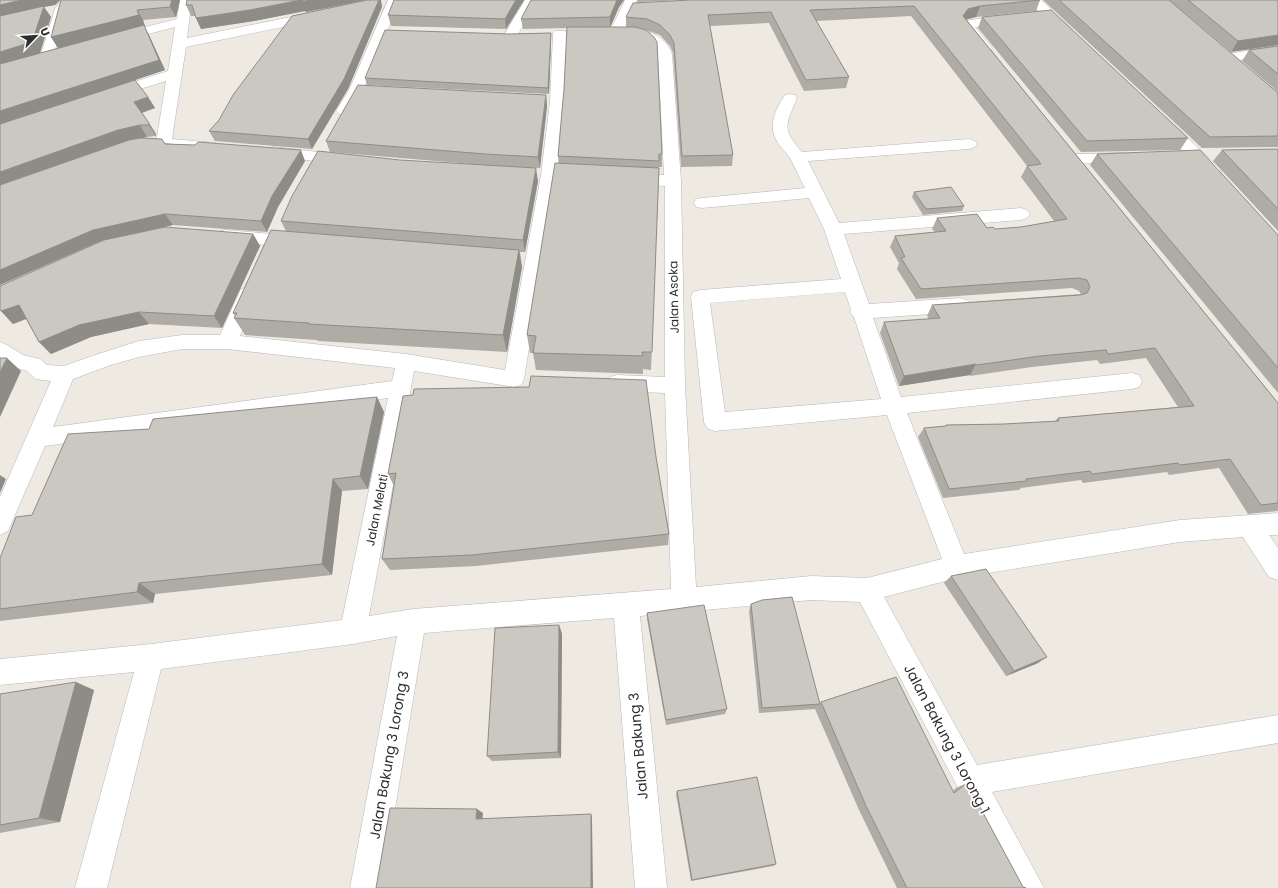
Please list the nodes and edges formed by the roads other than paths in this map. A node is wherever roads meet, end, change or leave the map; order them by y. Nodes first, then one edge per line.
1 (186, 0) edge
2 (393, 0) edge
3 (532, 0) edge
4 (1034, 0) edge
5 (377, 3) edge
6 (64, 4) edge
7 (633, 5) edge
8 (46, 13) dead end
9 (326, 14) edge
10 (1049, 15) junction
11 (183, 21) junction
12 (382, 31) junction
13 (397, 32) edge
14 (592, 33) edge
15 (616, 33) junction
16 (561, 34) edge
17 (525, 35) edge
18 (107, 41) edge
19 (1077, 41) edge
20 (180, 44) junction
21 (1278, 50) edge
22 (62, 53) edge
23 (991, 56) edge
24 (47, 57) junction
25 (1227, 58) edge
26 (0, 72) edge
27 (175, 73) junction
28 (356, 90) junction
29 (372, 91) edge
30 (790, 98) dead end
31 (95, 100) edge
32 (1154, 113) edge
33 (337, 123) edge
34 (147, 143) edge
35 (164, 143) junction
36 (969, 144) dead end
37 (227, 148) edge
38 (321, 149) junction
39 (257, 151) edge
40 (1219, 154) edge
41 (1197, 155) junction
42 (1174, 156) edge
43 (798, 157) junction
44 (1136, 157) edge
45 (357, 161) edge
46 (306, 175) edge
47 (611, 178) edge
48 (1091, 178) edge
49 (673, 181) junction
50 (1222, 183) edge
51 (816, 192) junction
52 (702, 203) dead end
53 (1021, 214) dead end
54 (833, 229) junction
55 (211, 235) edge
56 (313, 243) edge
57 (255, 281) edge
58 (851, 285) junction
59 (978, 304) edge
60 (860, 312) junction
61 (226, 342) junction
62 (0, 350) edge
63 (406, 362) junction
64 (65, 374) junction
65 (514, 379) junction
66 (537, 380) edge
67 (1132, 381) dead end
68 (598, 382) edge
69 (675, 385) junction
70 (401, 388) junction
71 (894, 406) junction
72 (37, 438) junction
73 (0, 524) edge
74 (1278, 524) edge
75 (1249, 526) junction
76 (957, 567) junction
77 (1278, 569) edge
78 (867, 590) junction
79 (684, 600) junction
80 (626, 605) junction
81 (413, 621) junction
82 (352, 631) junction
83 (151, 657) junction
84 (0, 672) edge
85 (1278, 729) edge
86 (970, 781) junction
87 (91, 888) edge
88 (366, 888) edge
89 (651, 888) edge
90 (1028, 888) edge

1 - 11 street
2 - 5 street
2 - 12 street
3 - 17 street
4 - 10 street
6 - 8 street
6 - 24 street
7 - 15 street
9 - 20 street
10 - 19 street
10 - 23 street
11 - 18 street
11 - 20 street
12 - 13 street
12 - 28 street
14 - 15 street
15 - 49 street, Jalan Asoka
16 - 65 street
20 - 27 street
21 - 25 street
22 - 24 street
24 - 26 street
27 - 31 street
27 - 35 street
28 - 29 street
28 - 33 street
30 - 43 street
32 - 41 street
34 - 35 street
35 - 37 street
36 - 43 street
38 - 39 street
38 - 45 street
38 - 46 street
40 - 41 street
41 - 42 street
41 - 50 street
43 - 51 street
44 - 48 street
47 - 49 street
49 - 69 street, Jalan Asoka
51 - 52 street
51 - 54 street
53 - 54 street
54 - 58 street
55 - 56 street
57 - 61 street
58 - 60 street
58 - 71 street
59 - 60 street
60 - 71 street
61 - 63 street
61 - 64 street
62 - 64 street
63 - 65 street
63 - 70 street, Jalan Melati
64 - 72 street
65 - 66 street
67 - 71 street
68 - 69 street
69 - 79 street, Jalan Asoka
70 - 72 street
70 - 82 street, Jalan Melati
71 - 76 street
72 - 73 street
74 - 75 street
75 - 76 street
75 - 77 street
76 - 78 street
78 - 79 street
78 - 86 street, Jalan Bakung 3 Lorong 1
79 - 80 street
80 - 81 street
80 - 89 street, Jalan Bakung 3
81 - 82 street
81 - 88 street, Jalan Bakung 3 Lorong 3
82 - 83 street
83 - 84 street
83 - 87 street
85 - 86 street
86 - 90 street, Jalan Bakung 3 Lorong 1

